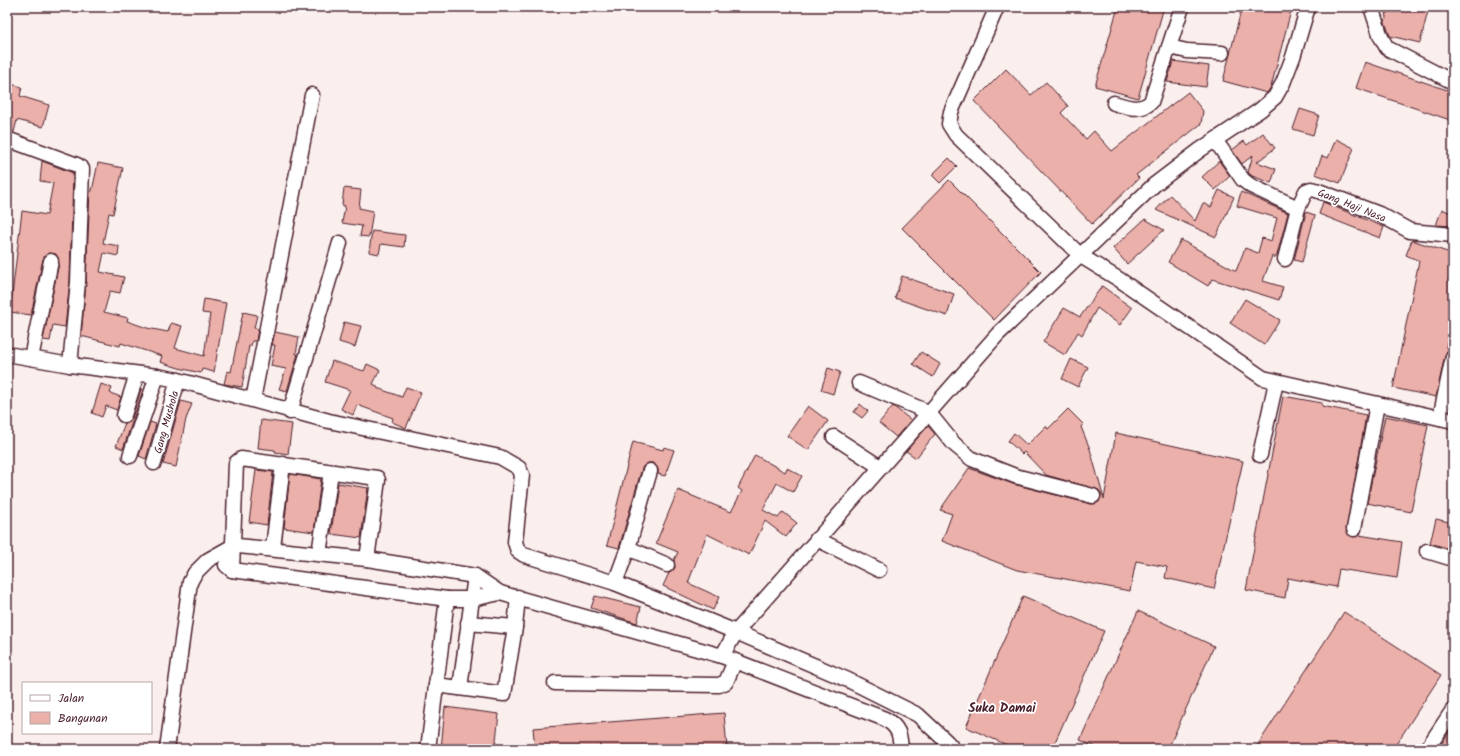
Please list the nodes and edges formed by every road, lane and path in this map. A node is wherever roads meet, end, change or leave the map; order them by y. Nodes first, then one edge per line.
1 (997, 7) edge
2 (1182, 7) edge
3 (1308, 7) edge
4 (1370, 7) edge
5 (1169, 47) junction
6 (1222, 53) dead end
7 (1453, 82) edge
8 (312, 95) dead end
9 (1114, 103) dead end
10 (7, 139) edge
11 (1215, 140) junction
12 (1298, 208) junction
13 (1453, 235) edge
14 (340, 243) dead end
15 (1081, 256) junction
16 (1285, 259) dead end
17 (51, 261) dead end
18 (7, 354) edge
19 (1453, 357) edge
20 (31, 358) junction
21 (70, 365) junction
22 (137, 374) junction
23 (157, 376) junction
24 (178, 380) junction
25 (1276, 382) junction
26 (859, 384) dead end
27 (253, 400) junction
28 (1377, 404) junction
29 (290, 412) junction
30 (928, 412) junction
31 (124, 415) dead end
32 (1446, 419) edge
33 (834, 437) dead end
34 (1260, 455) dead end
35 (130, 456) dead end
36 (154, 463) dead end
37 (283, 464) junction
38 (880, 467) junction
39 (650, 471) dead end
40 (331, 472) junction
41 (1093, 496) dead end
42 (1354, 529) dead end
43 (817, 539) junction
44 (233, 546) junction
45 (273, 548) junction
46 (628, 548) junction
47 (1427, 551) dead end
48 (319, 554) junction
49 (217, 557) junction
50 (367, 559) junction
51 (1453, 559) edge
52 (667, 565) dead end
53 (232, 570) junction
54 (879, 570) dead end
55 (475, 576) junction
56 (615, 582) junction
57 (500, 593) junction
58 (518, 596) junction
59 (447, 599) junction
60 (472, 599) junction
61 (468, 623) junction
62 (516, 627) junction
63 (736, 632) junction
64 (722, 656) junction
65 (735, 661) junction
66 (555, 683) dead end
67 (436, 685) junction
68 (460, 688) junction
69 (1453, 710) edge
70 (167, 749) edge
71 (428, 749) edge
72 (901, 749) edge
73 (953, 749) edge
74 (1427, 749) edge

1 - 15 street
2 - 5 street
3 - 11 street
4 - 7 street
5 - 6 street
5 - 9 street
8 - 27 street
10 - 21 street
11 - 12 street
11 - 15 street
12 - 13 street, Gang Haji Nasa
12 - 16 street
14 - 29 street
15 - 25 street
15 - 30 street
17 - 20 street
18 - 20 street
19 - 32 street
20 - 21 street
21 - 22 street
22 - 23 street
22 - 31 street
23 - 24 street
23 - 35 street
24 - 27 street
24 - 36 street, Gang Mushola
25 - 28 street
25 - 34 street
26 - 30 street
27 - 29 street
28 - 32 street
28 - 42 street
29 - 56 street
30 - 38 street
30 - 41 street
33 - 38 street
37 - 40 street
37 - 44 street
37 - 45 street
38 - 43 street
39 - 46 street
40 - 48 street
40 - 50 street
43 - 54 street
43 - 63 street
44 - 45 street
44 - 49 street
44 - 53 street
45 - 48 street
46 - 52 street
46 - 56 street
47 - 51 street
48 - 50 street
49 - 53 street
49 - 70 street
50 - 55 street
53 - 59 street
55 - 57 street
55 - 60 street
56 - 63 street
57 - 58 street
57 - 60 street
58 - 62 street
58 - 64 street
59 - 60 street
59 - 67 street
60 - 61 street
61 - 62 street
61 - 68 street
62 - 68 street
63 - 64 street
63 - 73 street
64 - 65 street
65 - 66 street
65 - 72 street
67 - 68 street
67 - 71 street
69 - 74 street

